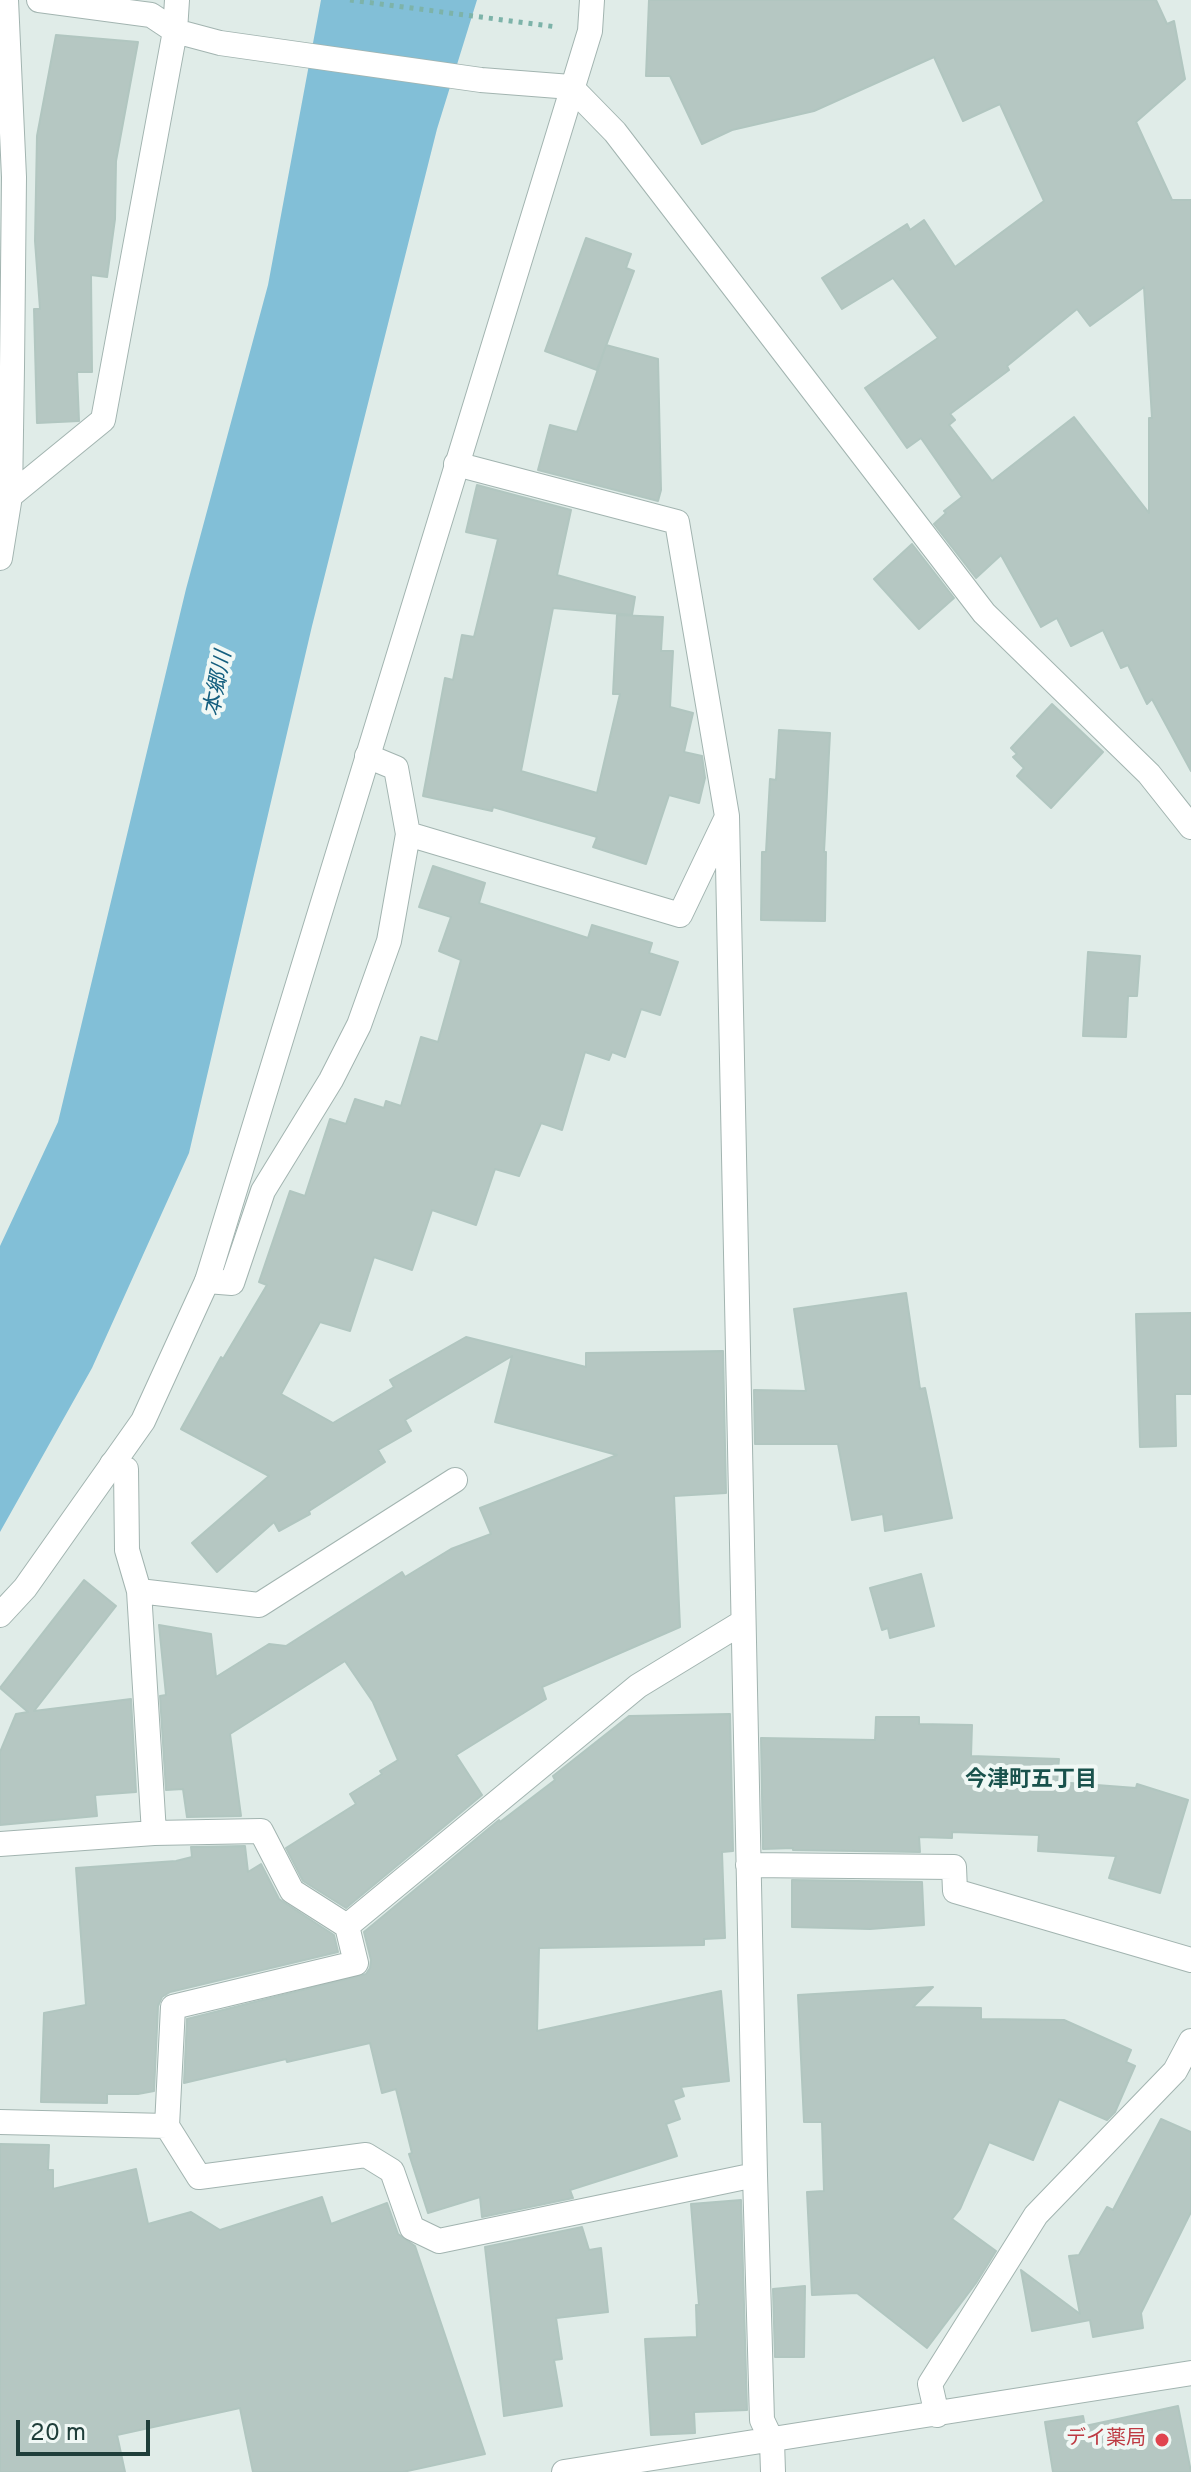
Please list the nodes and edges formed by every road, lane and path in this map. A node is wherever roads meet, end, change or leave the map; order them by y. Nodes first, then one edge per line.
1 (6, 0) edge
2 (39, 0) edge
3 (177, 0) edge
4 (350, 0) edge
5 (592, 0) edge
6 (175, 31) junction
7 (590, 31) junction
8 (571, 87) junction
9 (6, 368) edge
10 (456, 464) junction
11 (10, 496) junction
12 (0, 558) edge
13 (367, 756) junction
14 (727, 816) junction
15 (1191, 827) edge
16 (408, 834) junction
17 (207, 1281) junction
18 (112, 1464) junction
19 (455, 1480) dead end
20 (139, 1591) junction
21 (0, 1615) edge
22 (743, 1622) junction
23 (154, 1833) junction
24 (0, 1844) edge
25 (748, 1865) junction
26 (347, 1926) junction
27 (1191, 1960) edge
28 (1191, 2041) edge
29 (0, 2122) edge
30 (167, 2126) junction
31 (755, 2175) junction
32 (1191, 2373) edge
33 (937, 2415) junction
34 (772, 2441) junction
35 (564, 2472) edge
36 (773, 2472) edge

1 - 9 street
2 - 6 street
3 - 6 street
4 - 7 path
5 - 7 street
6 - 8 street
6 - 11 street
7 - 8 street
8 - 10 street
8 - 15 street
9 - 11 street
10 - 13 street
10 - 14 street
11 - 12 street
13 - 16 street
13 - 17 street
14 - 16 street
14 - 22 street
16 - 17 street
17 - 18 street
18 - 20 street
18 - 21 street
19 - 20 street
20 - 23 street
22 - 25 street
22 - 26 street
23 - 24 street
23 - 26 street
25 - 27 street
25 - 31 street
26 - 30 street
28 - 33 street
29 - 30 street
30 - 31 street
31 - 34 street
32 - 33 street
33 - 34 street
34 - 35 street
34 - 36 street

